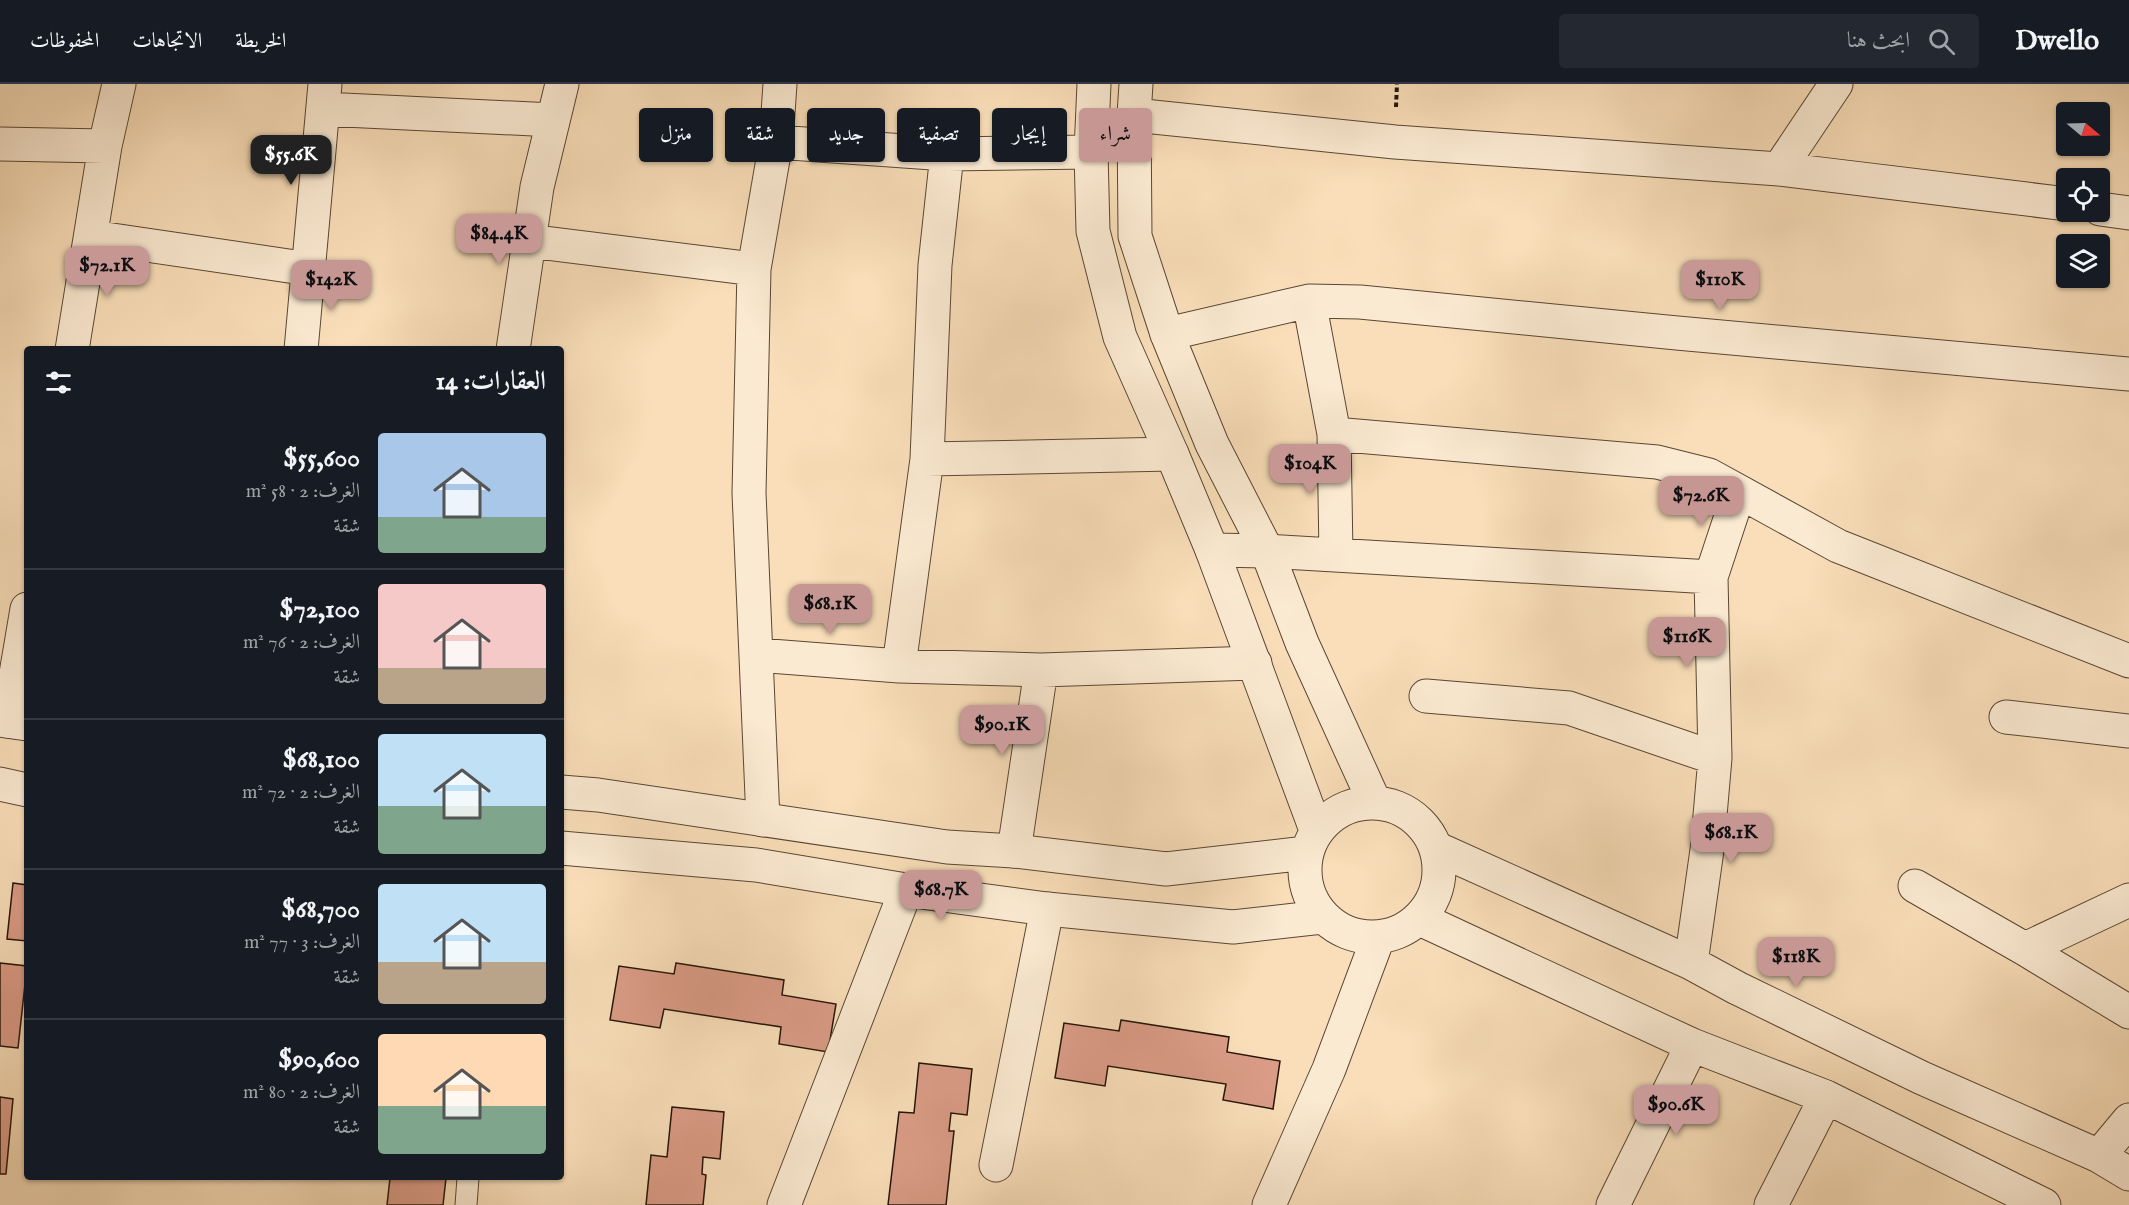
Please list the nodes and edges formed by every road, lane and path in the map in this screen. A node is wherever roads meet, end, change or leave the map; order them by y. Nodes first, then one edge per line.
1 (119, 84) edge
2 (562, 84) edge
3 (780, 84) edge
4 (1094, 84) edge
5 (1836, 84) edge
6 (324, 96) edge
7 (1135, 99) edge
8 (778, 108) edge
9 (1093, 108) edge
10 (553, 120) junction
11 (795, 143) edge
12 (0, 144) edge
13 (105, 146) junction
14 (897, 150) edge
15 (1079, 152) edge
16 (980, 153) edge
17 (773, 162) edge
18 (947, 162) edge
19 (1091, 162) edge
20 (1779, 169) junction
21 (2056, 203) edge
22 (2110, 210) edge
23 (2129, 213) edge
24 (92, 237) junction
25 (528, 241) junction
26 (309, 268) junction
27 (754, 269) junction
28 (1309, 301) junction
29 (1167, 334) junction
30 (73, 346) edge
31 (302, 346) edge
32 (514, 346) edge
33 (2129, 374) edge
34 (1334, 434) junction
35 (1172, 454) junction
36 (927, 459) junction
37 (1739, 492) junction
38 (1212, 550) junction
39 (1267, 550) junction
40 (1336, 554) junction
41 (1711, 577) junction
42 (24, 632) edge
43 (757, 655) junction
44 (2129, 661) edge
45 (1255, 663) junction
46 (899, 666) junction
47 (1041, 670) junction
48 (1426, 696) dead end
49 (2006, 717) dead end
50 (12, 722) edge
51 (2129, 731) edge
52 (1715, 758) junction
53 (0, 784) edge
54 (24, 789) edge
55 (564, 792) edge
56 (1374, 801) junction
57 (763, 820) junction
58 (1311, 842) junction
59 (564, 848) edge
60 (1438, 849) junction
61 (1014, 851) junction
62 (1915, 886) dead end
63 (906, 890) junction
64 (2129, 900) edge
65 (1047, 909) junction
66 (1322, 917) junction
67 (1420, 919) junction
68 (1378, 938) junction
69 (2025, 949) junction
70 (1691, 963) junction
71 (2129, 1012) edge
72 (1692, 1045) junction
73 (1826, 1097) junction
74 (2129, 1120) edge
75 (2099, 1156) junction
76 (996, 1165) dead end
77 (2129, 1174) edge
78 (468, 1180) edge
79 (2037, 1203) edge
80 (466, 1205) edge
81 (784, 1205) edge
82 (1269, 1205) edge
83 (1613, 1205) edge
84 (1771, 1205) edge

1 - 13 street
2 - 10 street
3 - 8 street
4 - 9 street
5 - 20 street
6 - 10 street
6 - 26 street
7 - 20 street
7 - 29 street
10 - 25 street
11 - 14 street
12 - 13 street
13 - 24 street
15 - 16 street
17 - 27 street
18 - 36 street
19 - 35 street
20 - 21 street
22 - 23 street
24 - 26 street
24 - 30 street
25 - 27 street
25 - 32 street
26 - 31 street
27 - 43 street
28 - 29 street
28 - 33 street
28 - 34 street
29 - 39 street
34 - 37 street
34 - 40 street
35 - 36 street
35 - 38 street
36 - 46 street
37 - 41 street
37 - 44 street
38 - 39 street
38 - 45 street
39 - 40 street
39 - 56 street
40 - 41 street
41 - 52 street
42 - 50 street
43 - 46 street
43 - 57 street
45 - 47 street
45 - 58 street
46 - 47 street
47 - 61 street
48 - 52 street
49 - 51 street
52 - 70 street
53 - 54 street
55 - 57 street
56 - 58 street
56 - 60 street
57 - 61 street
58 - 61 street
58 - 66 street
59 - 63 street
60 - 67 street
60 - 70 street
62 - 69 street
63 - 65 street
63 - 81 street
64 - 69 street
65 - 66 street
65 - 76 street
66 - 68 street
67 - 68 street
67 - 72 street
68 - 82 street
69 - 71 street
70 - 75 street
72 - 73 street
72 - 83 street
73 - 79 street
73 - 84 street
74 - 75 street
75 - 77 street
78 - 80 lane

